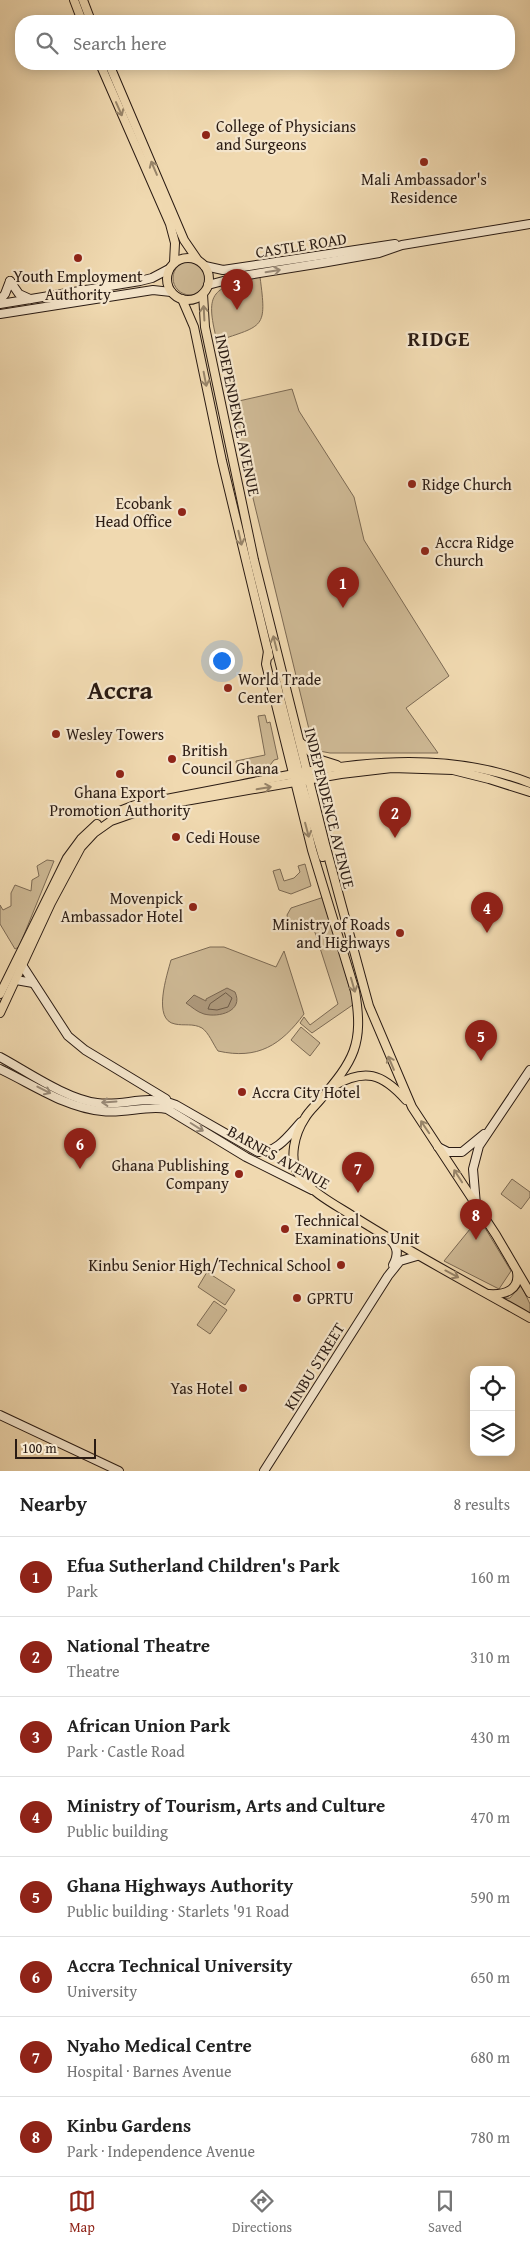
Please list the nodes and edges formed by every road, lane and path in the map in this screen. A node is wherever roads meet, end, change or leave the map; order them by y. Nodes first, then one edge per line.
1 (74, 0) edge
2 (83, 0) edge
3 (80, 15) edge
4 (89, 15) edge
5 (103, 70) edge
6 (112, 70) edge
7 (530, 224) edge
8 (402, 245) junction
9 (197, 259) junction
10 (172, 266) junction
11 (205, 266) junction
12 (208, 285) junction
13 (171, 292) junction
14 (203, 294) junction
15 (182, 299) junction
16 (0, 300) edge
17 (31, 300) junction
18 (0, 304) edge
19 (0, 314) edge
20 (299, 741) junction
21 (344, 767) junction
22 (316, 770) junction
23 (296, 773) junction
24 (301, 781) junction
25 (530, 783) edge
26 (530, 792) edge
27 (22, 965) junction
28 (16, 980) junction
29 (33, 983) junction
30 (0, 994) edge
31 (0, 1013) edge
32 (0, 1057) edge
33 (0, 1069) edge
34 (530, 1070) edge
35 (139, 1081) junction
36 (330, 1088) junction
37 (138, 1100) junction
38 (176, 1105) junction
39 (412, 1107) junction
40 (304, 1118) junction
41 (489, 1130) junction
42 (438, 1147) junction
43 (314, 1191) junction
44 (476, 1205) junction
45 (388, 1238) junction
46 (417, 1256) junction
47 (516, 1267) junction
48 (388, 1276) junction
49 (530, 1292) edge
50 (487, 1294) junction
51 (530, 1318) edge
52 (0, 1415) edge
53 (118, 1471) edge
54 (264, 1471) edge

1 - 3 main road
2 - 4 main road
5 -> 10 main road
9 -> 6 main road
7 - 8 main road, CASTLE ROAD
8 - 11 main road, CASTLE ROAD
12 -> 8 main road, CASTLE ROAD
9 - 10 main road
9 - 11 main road
10 - 13 main road
10 - 17 main road
11 - 12 main road
12 - 14 main road
13 - 15 main road
13 - 19 main road
14 - 15 main road
20 -> 14 main road, INDEPENDENCE AVENUE
15 -> 23 main road, INDEPENDENCE AVENUE
16 - 17 main road
17 - 18 main road
20 - 21 main road
20 - 23 main road, INDEPENDENCE AVENUE
21 - 22 main road
21 - 25 main road
22 - 23 main road
22 - 24 main road
23 - 24 main road, INDEPENDENCE AVENUE
23 - 24 main road, INDEPENDENCE AVENUE
23 - 30 main road
24 - 26 main road
27 -> 24 main road
24 -> 36 main road, INDEPENDENCE AVENUE
39 -> 24 main road, INDEPENDENCE AVENUE
27 - 28 main road
27 - 29 main road
28 - 29 main road
28 - 31 main road
29 - 35 main road
37 -> 32 main road, BARNES AVENUE
33 -> 43 main road, BARNES AVENUE
34 - 41 main road
35 - 37 main road
35 - 38 main road
36 - 39 main road
36 - 40 main road, INDEPENDENCE AVENUE
37 - 38 main road, BARNES AVENUE
38 - 40 main road, BARNES AVENUE
42 -> 39 main road, INDEPENDENCE AVENUE
40 - 43 main road, INDEPENDENCE AVENUE
41 - 42 main road
41 - 44 main road
44 -> 42 main road, INDEPENDENCE AVENUE
43 - 45 main road, BARNES AVENUE
44 - 47 main road, INDEPENDENCE AVENUE
45 - 46 main road, BARNES AVENUE
45 - 48 main road
46 - 48 main road
46 -> 50 main road, BARNES AVENUE
47 - 49 main road, INDEPENDENCE AVENUE
47 - 50 main road
48 - 54 main road, KINBU STREET
50 - 51 main road, BARNES AVENUE
52 - 53 main road

